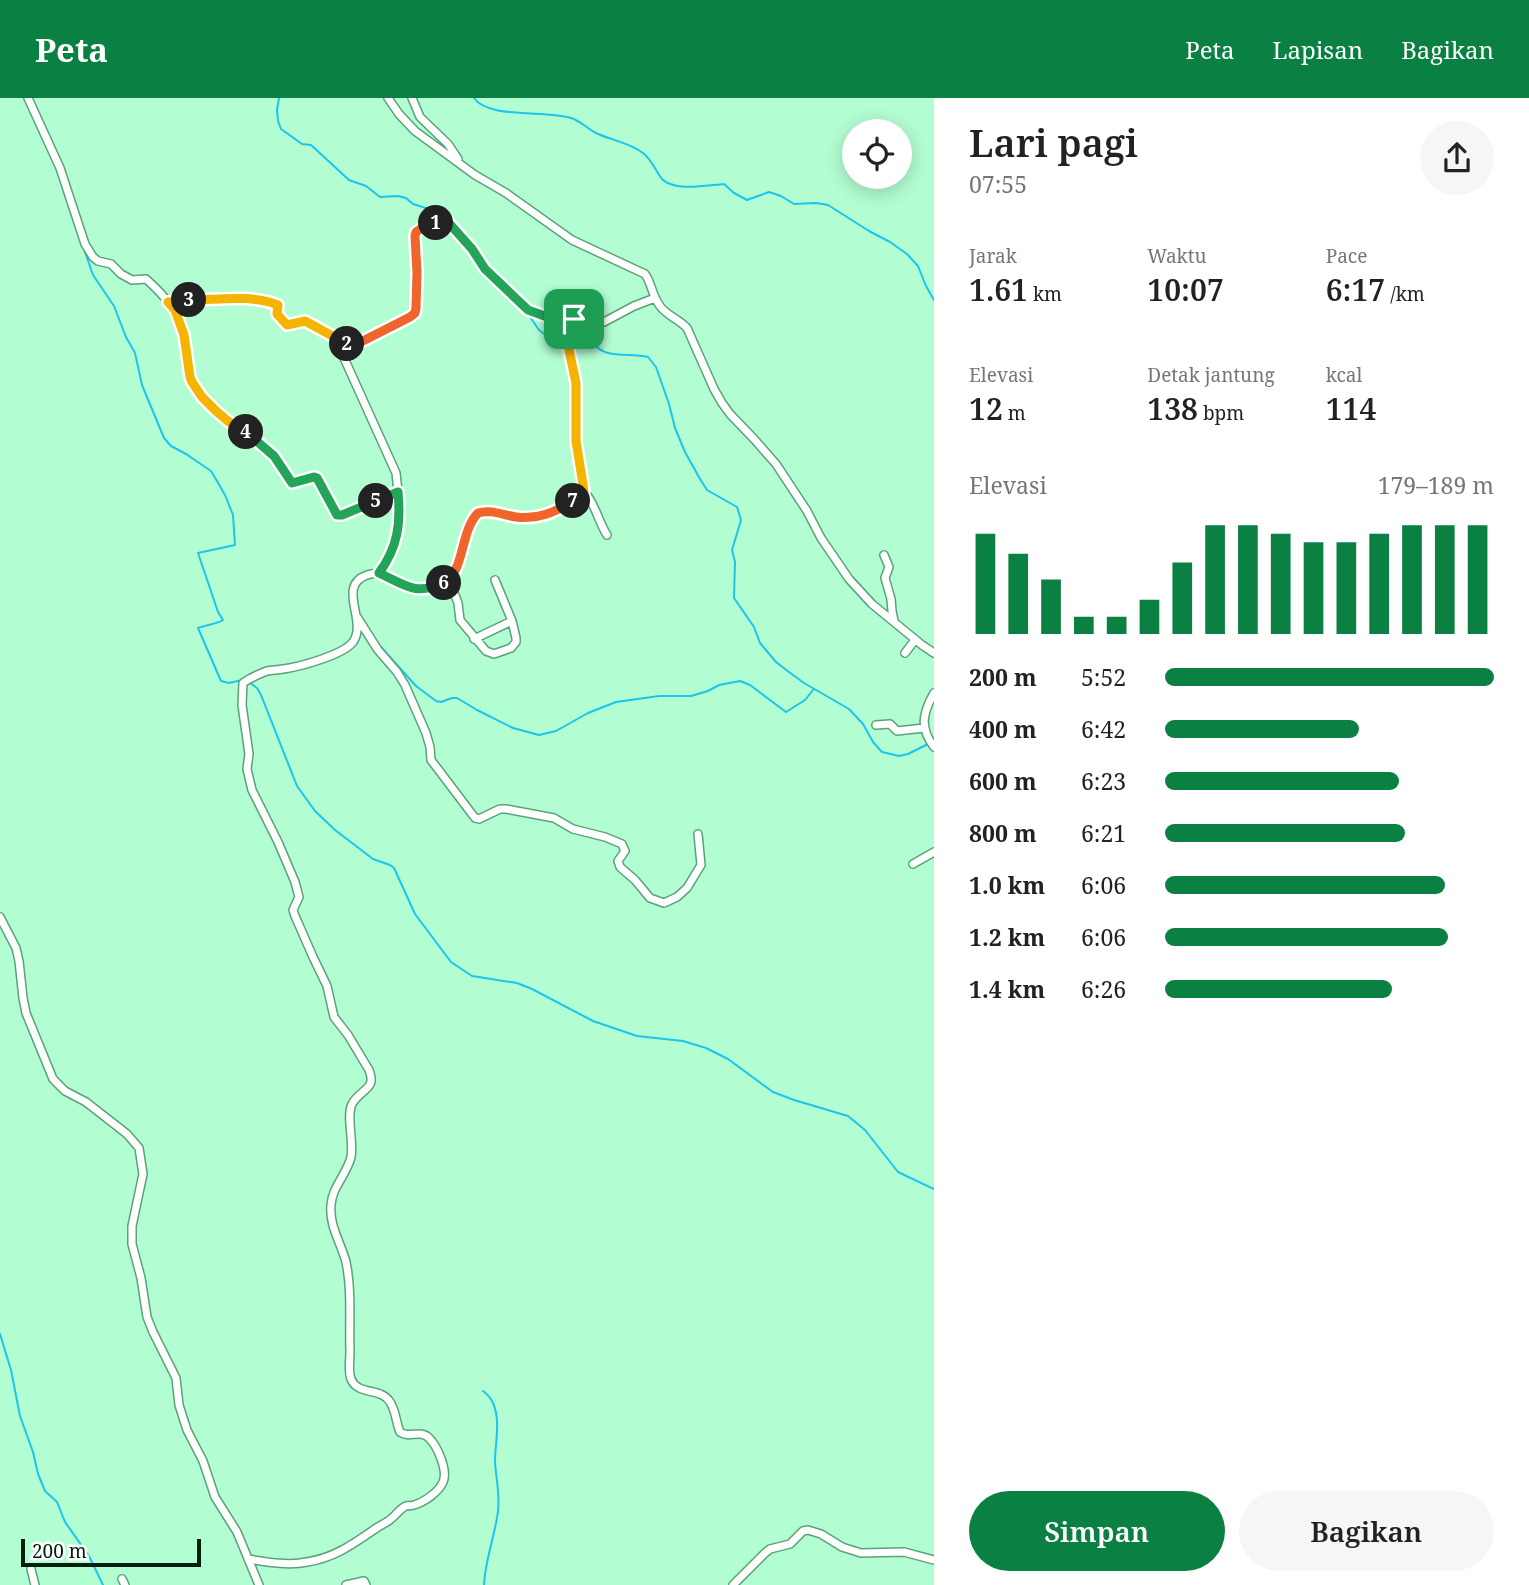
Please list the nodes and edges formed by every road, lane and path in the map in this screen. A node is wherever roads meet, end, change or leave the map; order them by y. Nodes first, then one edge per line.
1 (28, 98) edge
2 (388, 98) edge
3 (412, 98) edge
4 (463, 165) junction
5 (655, 298) junction
6 (168, 302) junction
7 (574, 319) junction
8 (351, 347) junction
9 (584, 491) junction
10 (398, 492) junction
11 (607, 535) dead end
12 (884, 555) dead end
13 (379, 573) junction
14 (449, 580) junction
15 (495, 580) dead end
16 (357, 616) junction
17 (512, 621) junction
18 (894, 622) junction
19 (474, 639) junction
20 (915, 640) junction
21 (905, 653) dead end
22 (934, 653) edge
23 (934, 694) edge
24 (876, 726) dead end
25 (924, 728) junction
26 (934, 747) edge
27 (698, 834) dead end
28 (934, 852) edge
29 (914, 864) dead end
30 (0, 917) edge
31 (248, 1559) junction
32 (934, 1560) edge
33 (31, 1569) dead end
34 (35, 1585) edge
35 (259, 1585) edge
36 (346, 1585) edge
37 (366, 1585) edge
38 (733, 1585) edge

1 - 6 street
2 - 4 street
3 - 4 street
4 - 5 street
5 - 7 street
5 - 18 street
6 - 8 street
6 - 10 street
7 - 8 street
7 - 9 street
8 - 10 street
9 - 11 street
9 - 14 street
10 - 13 street
12 - 18 street
13 - 14 street
13 - 16 street
14 - 19 street
15 - 17 street
16 - 27 street
16 - 31 street
17 - 19 street
17 - 19 street
18 - 20 street
20 - 21 street
20 - 22 street
23 - 25 street
24 - 25 street
25 - 26 street
28 - 29 street
30 - 31 street
31 - 35 street
32 - 38 street
33 - 34 street
36 - 37 street

